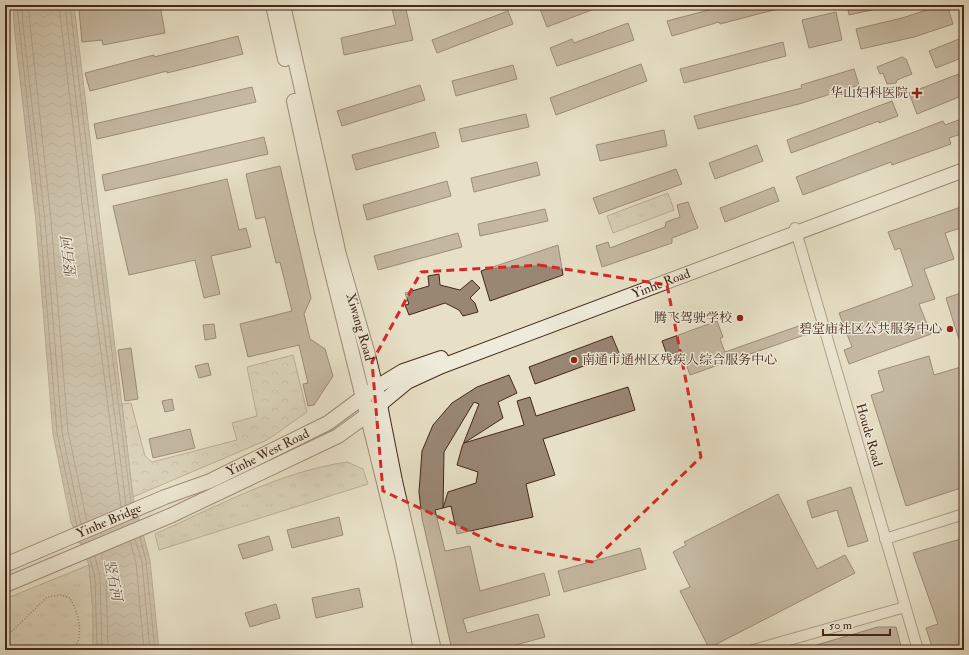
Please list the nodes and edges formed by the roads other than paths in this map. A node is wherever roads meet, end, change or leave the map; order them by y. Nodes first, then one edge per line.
1 (273, 5) edge
2 (283, 5) edge
3 (964, 162) edge
4 (964, 170) edge
5 (795, 230) junction
6 (375, 388) junction
7 (364, 398) junction
8 (380, 405) junction
9 (367, 415) junction
10 (165, 497) joint
11 (964, 514) edge
12 (172, 515) joint
13 (885, 539) junction
14 (5, 565) edge
15 (5, 584) edge
16 (905, 607) junction
17 (421, 650) edge
18 (434, 650) edge
19 (753, 650) edge
20 (918, 650) edge

1 - 7 main road, Xiwang Road
2 - 6 main road, Xiwang Road
3 - 5 main road, Yinhe Road
4 - 5 main road, Yinhe Road
5 - 6 main road, Yinhe Road
5 - 8 main road, Yinhe Road
5 - 13 street, Houde Road
6 - 7 main road, Yinhe Road
6 - 8 main road, Xiwang Road
7 - 9 main road, Xiwang Road
7 - 10 main road, Yinhe West Road
8 - 9 main road, Yinhe Road
8 - 18 main road, Xiwang Road
9 - 12 main road, Yinhe West Road
9 - 17 main road, Xiwang Road
10 - 14 main road, Yinhe Bridge
11 - 13 street
12 - 15 main road, Yinhe Bridge
13 - 16 street, Houde Road
16 - 19 street
16 - 20 street, Houde Road

